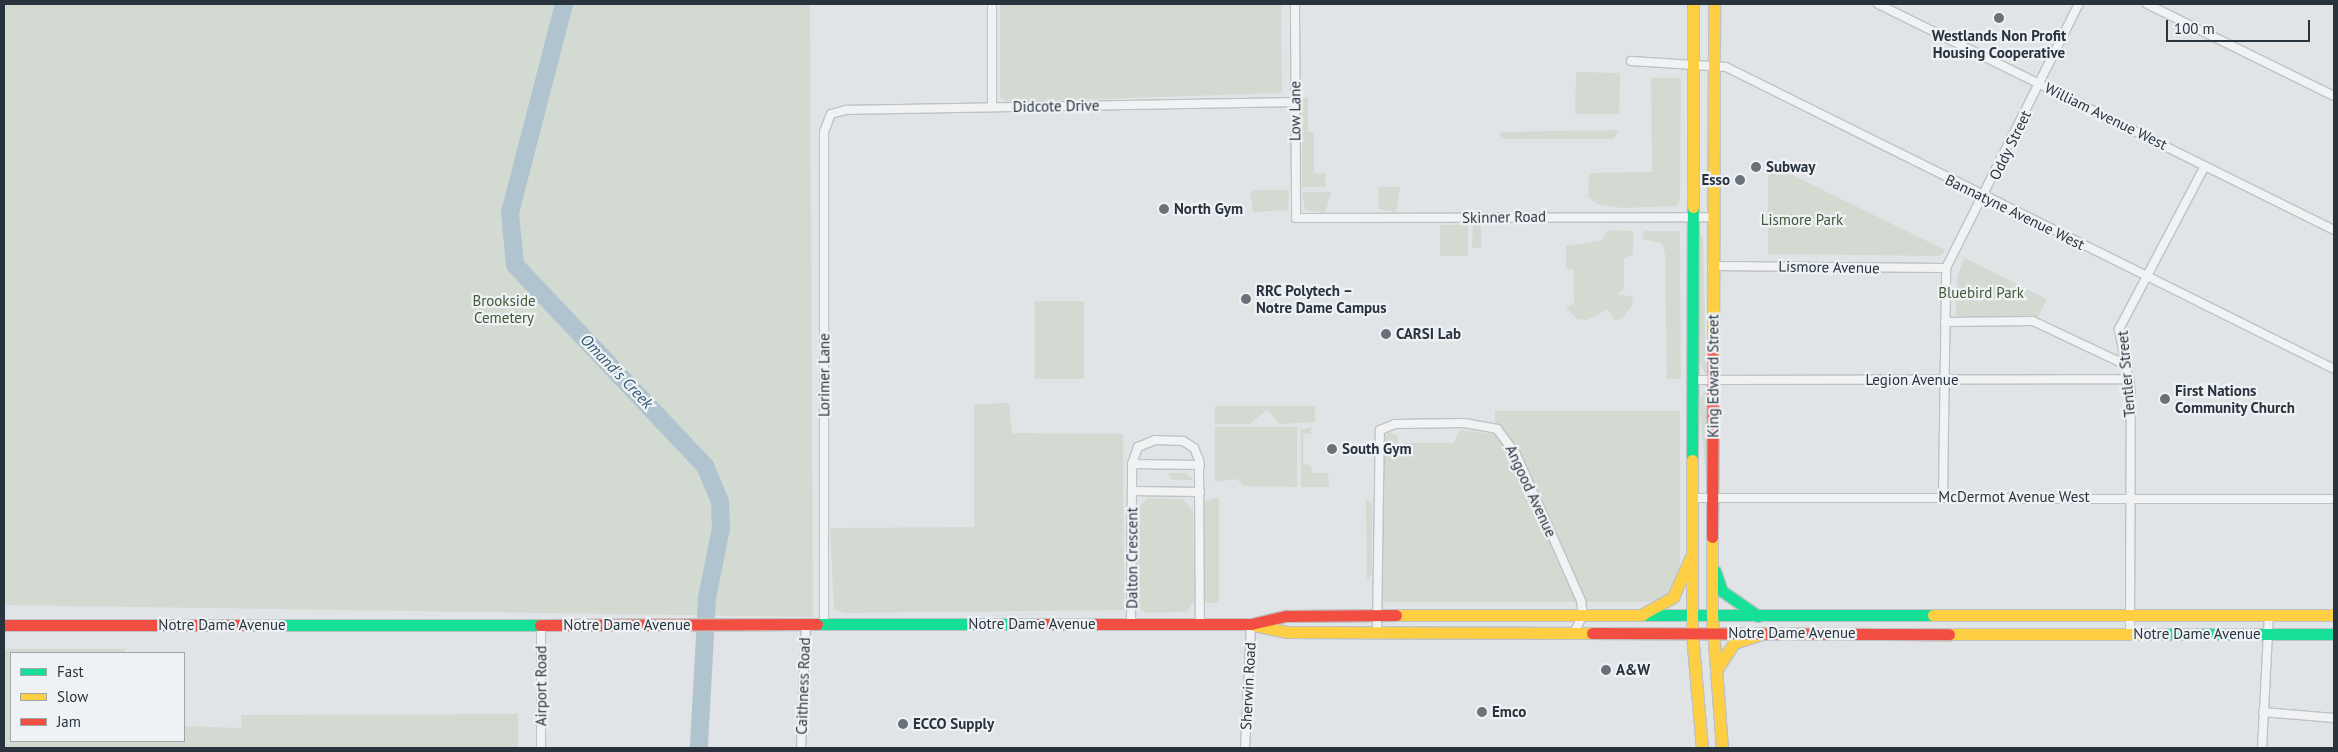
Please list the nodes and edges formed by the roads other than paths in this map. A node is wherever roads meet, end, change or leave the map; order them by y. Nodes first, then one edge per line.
1 (992, 4) edge
2 (1294, 4) edge
3 (1693, 4) edge
4 (1714, 4) edge
5 (1878, 4) edge
6 (2079, 4) edge
7 (2147, 4) edge
8 (1631, 61) dead end
9 (1693, 64) junction
10 (1714, 65) junction
11 (2040, 83) junction
12 (2334, 96) edge
13 (1295, 102) junction
14 (992, 107) junction
15 (825, 125) joint
16 (2205, 166) junction
17 (1985, 198) junction
18 (1692, 216) junction
19 (1712, 217) junction
20 (1296, 218) joint
21 (2334, 230) edge
22 (1712, 266) junction
23 (1946, 268) junction
24 (2145, 274) junction
25 (1945, 322) junction
26 (2128, 366) junction
27 (2334, 369) edge
28 (2130, 379) junction
29 (1693, 380) junction
30 (1713, 380) junction
31 (1945, 380) junction
32 (1132, 464) junction
33 (1200, 465) junction
34 (1132, 491) junction
35 (1200, 492) junction
36 (2132, 496) junction
37 (1943, 497) junction
38 (1694, 498) junction
39 (1713, 498) junction
40 (2334, 498) edge
41 (1693, 552) junction
42 (1712, 560) junction
43 (1377, 615) junction
44 (1430, 615) junction
45 (1583, 615) junction
46 (1641, 615) junction
47 (1692, 615) junction
48 (1712, 615) junction
49 (2130, 615) junction
50 (2334, 615) edge
51 (1758, 616) junction
52 (2269, 616) junction
53 (542, 624) junction
54 (1131, 624) junction
55 (1200, 624) junction
56 (1251, 624) junction
57 (4, 625) edge
58 (806, 625) junction
59 (824, 625) junction
60 (1377, 633) junction
61 (1430, 633) junction
62 (1574, 633) junction
63 (1764, 633) junction
64 (1692, 634) junction
65 (1712, 634) junction
66 (2130, 634) junction
67 (2267, 634) junction
68 (2334, 634) edge
69 (1716, 674) junction
70 (2263, 712) junction
71 (2334, 718) edge
72 (541, 748) edge
73 (801, 748) edge
74 (1245, 748) edge
75 (1702, 748) edge
76 (1722, 748) edge
77 (2262, 748) edge

1 - 14 street
2 - 13 street, Low Lane
3 - 9 main road, King Edward Street
4 - 10 main road, King Edward Street
5 - 11 street, William Avenue West
6 - 11 street, Oddy Street
7 - 12 street
8 - 9 street, Bannatyne Avenue West
9 - 10 street, Bannatyne Avenue West
9 - 18 main road, King Edward Street
10 - 17 street, Bannatyne Avenue West
10 - 19 main road, King Edward Street
11 - 16 street, William Avenue West
11 - 17 street, Oddy Street
13 - 14 street, Didcote Drive
13 - 20 street, Low Lane
14 - 15 street, Didcote Drive
15 - 59 street, Lorimer Lane
16 - 21 street, William Avenue West
16 - 24 street, Tentler Street
17 - 23 street, Oddy Street
17 - 24 street, Bannatyne Avenue West
18 - 19 street, Skinner Road
18 - 20 street, Skinner Road
18 - 29 main road, King Edward Street
19 - 22 main road, King Edward Street
22 - 23 street, Lismore Avenue
22 - 30 main road, King Edward Street
23 - 25 street, Oddy Street
24 - 26 street, Tentler Street
24 - 27 street, Bannatyne Avenue West
25 - 26 street
25 - 31 street, Oddy Street
26 - 28 street, Tentler Street
28 - 31 street, Legion Avenue
28 - 36 street, Tentler Street
29 - 30 street, Legion Avenue
29 - 38 main road, King Edward Street
30 - 31 street, Legion Avenue
30 - 39 main road, King Edward Street
31 - 37 street, Oddy Street
32 - 33 street
32 - 33 street
32 - 34 street, Dalton Crescent
33 - 35 street
34 - 35 street, Dalton Crescent
34 - 54 street, Dalton Crescent
35 - 55 street
36 - 37 street, McDermot Avenue West
36 - 40 street, McDermot Avenue West
36 - 49 street, Tentler Street
37 - 39 street, McDermot Avenue West
38 - 39 street, McDermot Avenue West
38 - 41 main road, King Edward Street
39 - 42 main road, King Edward Street
41 - 46 main road
41 - 47 main road, King Edward Street
42 - 48 main road, King Edward Street
42 - 51 main road
43 - 44 main road, Notre Dame Avenue
43 - 45 street, Angood Avenue
43 - 56 main road, Notre Dame Avenue
43 - 60 street, Angood Avenue
44 - 45 main road, Notre Dame Avenue
44 - 61 main road
45 - 46 main road, Notre Dame Avenue
45 - 62 street
46 - 47 main road, Notre Dame Avenue
47 - 48 main road, Notre Dame Avenue
47 - 64 main road, King Edward Street
48 - 51 main road, Notre Dame Avenue
48 - 65 main road, King Edward Street
49 - 51 main road, Notre Dame Avenue
49 - 52 main road, Notre Dame Avenue
49 - 66 street, Tentler Street
50 - 52 main road, Notre Dame Avenue
52 - 67 street
53 - 57 main road, Notre Dame Avenue
53 - 58 main road, Notre Dame Avenue
53 - 72 street, Airport Road
54 - 55 main road, Notre Dame Avenue
54 - 59 main road, Notre Dame Avenue
55 - 56 main road, Notre Dame Avenue
56 - 60 main road, Notre Dame Avenue
56 - 74 street, Sherwin Road
58 - 59 main road, Notre Dame Avenue
58 - 73 street, Caithness Road
60 - 61 main road, Notre Dame Avenue
61 - 62 main road, Notre Dame Avenue
62 - 64 main road, Notre Dame Avenue
63 - 65 main road, Notre Dame Avenue
63 - 66 main road, Notre Dame Avenue
63 - 69 main road
64 - 65 main road, Notre Dame Avenue
64 - 75 main road, King Edward Street
65 - 69 main road, King Edward Street
66 - 67 main road, Notre Dame Avenue
67 - 68 main road, Notre Dame Avenue
67 - 70 street
69 - 76 main road, King Edward Street
70 - 71 street
70 - 77 street

